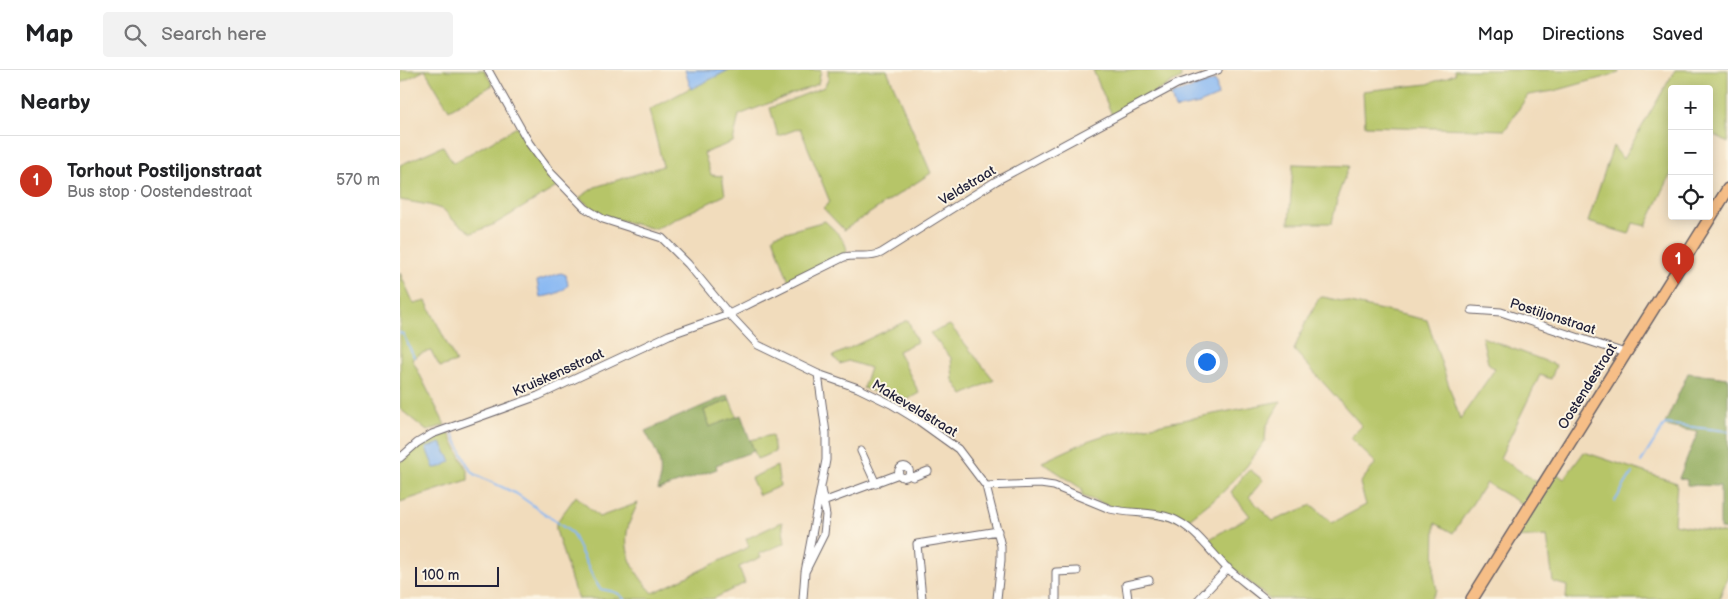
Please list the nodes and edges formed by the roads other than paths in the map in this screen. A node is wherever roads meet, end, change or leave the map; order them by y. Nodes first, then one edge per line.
1 (488, 70) edge
2 (1218, 70) edge
3 (1728, 189) edge
4 (1472, 310) dead end
5 (729, 314) junction
6 (1625, 353) junction
7 (818, 374) junction
8 (861, 451) dead end
9 (400, 458) edge
10 (928, 471) dead end
11 (876, 484) junction
12 (986, 486) junction
13 (821, 489) junction
14 (823, 502) junction
15 (998, 532) junction
16 (1228, 568) junction
17 (1077, 571) dead end
18 (805, 572) junction
19 (1149, 580) dead end
20 (803, 599) edge
21 (922, 599) edge
22 (997, 599) edge
23 (1056, 599) edge
24 (1128, 599) edge
25 (1199, 599) edge
26 (1265, 599) edge
27 (1472, 599) edge

1 - 5 street, Makeveldstraat
2 - 5 street, Veldstraat
3 - 6 main road, Oostendestraat
4 - 6 street, Postiljonstraat
5 - 7 street, Makeveldstraat
5 - 9 street, Kruiskensstraat
6 - 27 main road, Oostendestraat
7 - 12 street, Makeveldstraat
7 - 13 street
8 - 11 street
10 - 11 street
11 - 14 street
12 - 15 street
12 - 16 street
13 - 14 street
13 - 18 street
14 - 18 street
15 - 21 street
15 - 22 street
16 - 25 street
16 - 26 street
17 - 23 street
18 - 20 street
19 - 24 street

